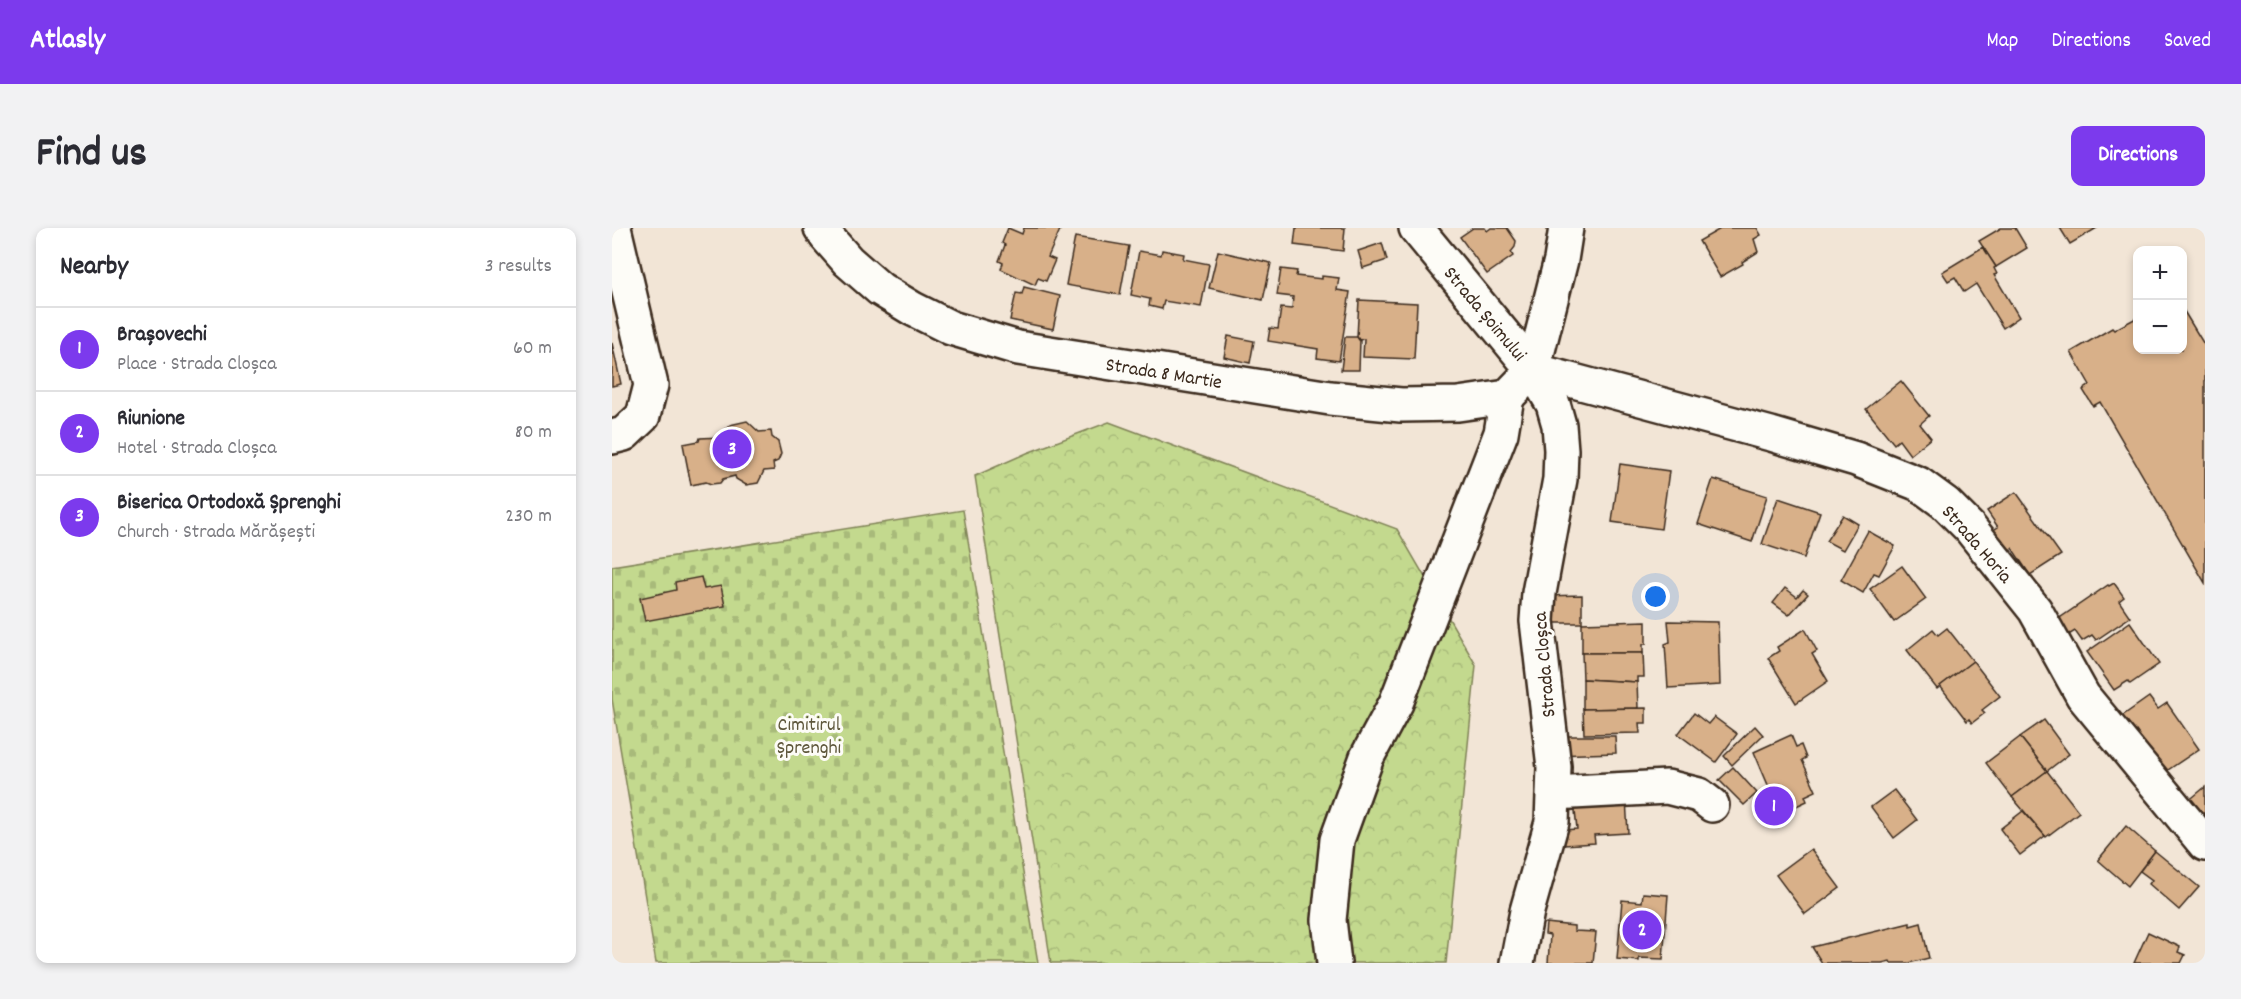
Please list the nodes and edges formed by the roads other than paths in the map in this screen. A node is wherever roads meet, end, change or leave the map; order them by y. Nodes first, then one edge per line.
1 (614, 228) edge
2 (821, 228) edge
3 (1416, 228) edge
4 (1566, 228) edge
5 (1533, 369) junction
6 (1507, 398) junction
7 (618, 435) edge
8 (1554, 793) junction
9 (1712, 805) dead end
10 (2205, 844) edge
11 (1334, 963) edge
12 (1517, 963) edge

1 - 7 street
2 - 6 street, Strada 8 Martie
3 - 5 street, Strada Șoimului
4 - 5 street
5 - 6 street
5 - 8 street, Strada Cloșca
5 - 10 street, Strada Horia
6 - 11 street
8 - 9 street
8 - 12 street, Strada Cloșca

